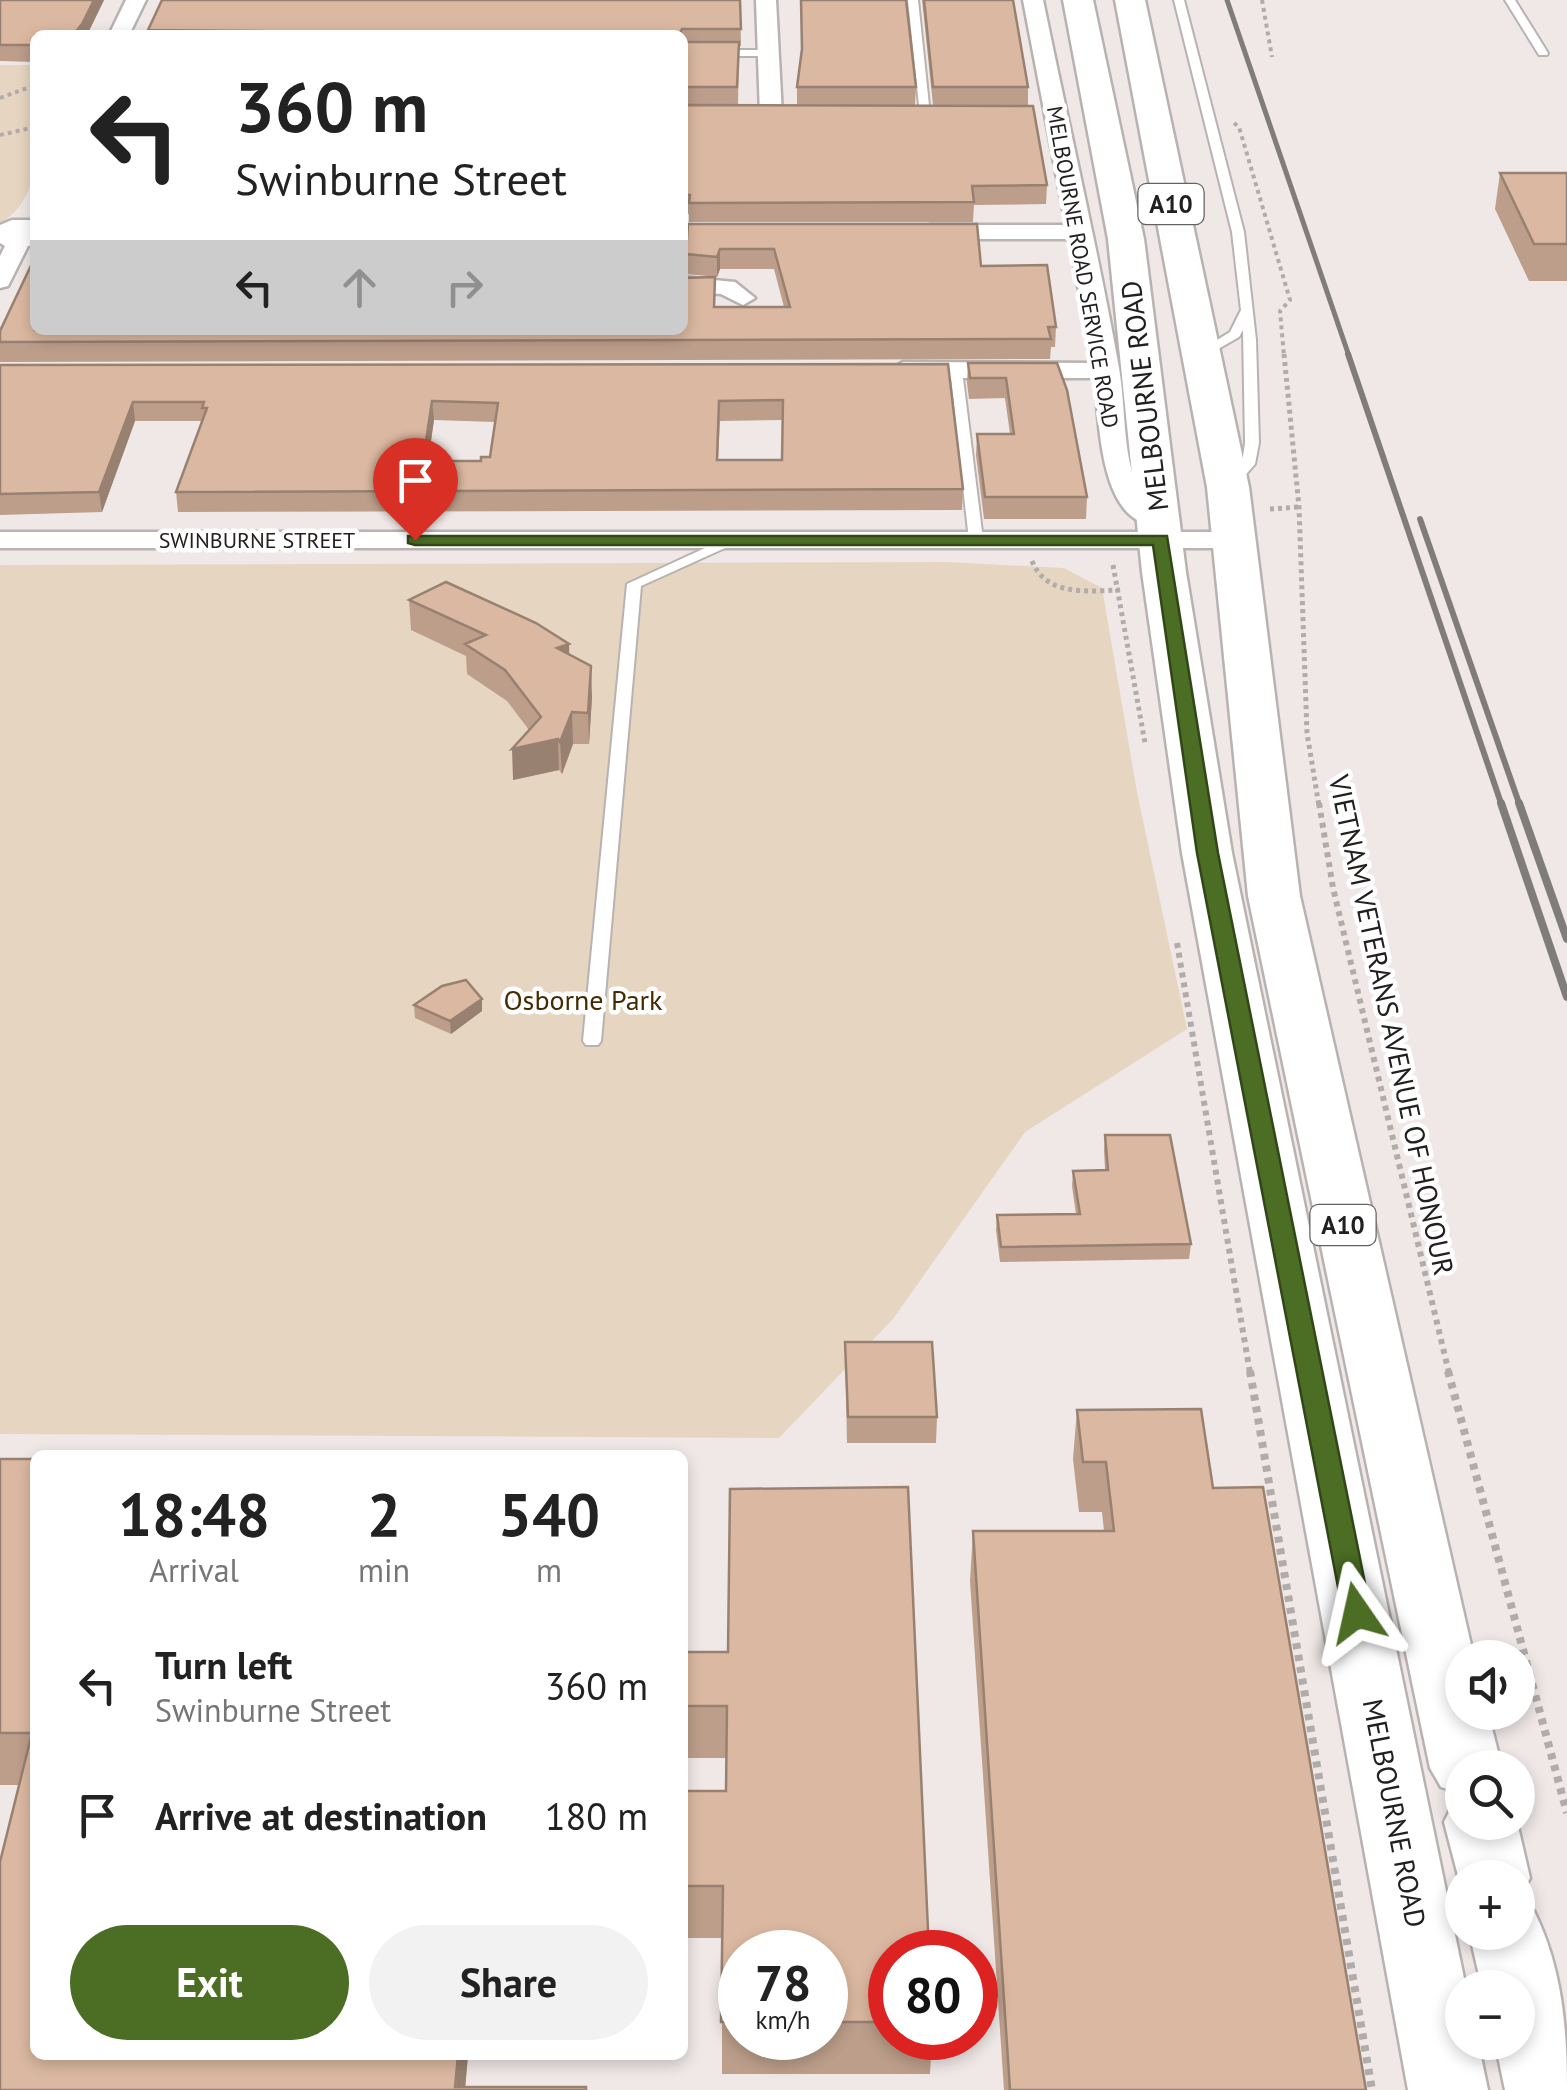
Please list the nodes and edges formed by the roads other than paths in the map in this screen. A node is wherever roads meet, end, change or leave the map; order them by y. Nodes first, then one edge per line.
1 (136, 0) edge
2 (766, 0) edge
3 (913, 0) edge
4 (1033, 0) edge
5 (1078, 0) edge
6 (1130, 0) edge
7 (1510, 0) edge
8 (1177, 2) edge
9 (121, 30) edge
10 (688, 53) edge
11 (770, 53) junction
12 (1543, 53) dead end
13 (1048, 62) junction
14 (771, 115) edge
15 (916, 115) joint
16 (950, 115) edge
17 (1161, 153) junction
18 (1121, 217) junction
19 (21, 230) edge
20 (898, 232) edge
21 (1079, 232) junction
22 (0, 281) edge
23 (688, 284) edge
24 (743, 298) dead end
25 (1245, 312) junction
26 (1202, 352) junction
27 (883, 370) edge
28 (956, 370) junction
29 (1106, 371) junction
30 (1244, 512) junction
31 (0, 540) edge
32 (731, 540) junction
33 (976, 540) junction
34 (1136, 546) junction
35 (592, 1042) dead end
36 (1462, 1750) edge
37 (1511, 1950) edge
38 (1448, 2090) edge
39 (1545, 2090) edge

1 - 9 street
2 - 11 street
3 - 15 lane
4 - 13 street, MELBOURNE ROAD SERVICE ROAD
5 - 18 highway, MELBOURNE ROAD / A10
6 - 17 highway, MELBOURNE ROAD / A10
7 - 12 lane
8 - 25 lane
10 - 11 lane
11 - 14 street
13 - 18 highway
13 - 21 street, MELBOURNE ROAD SERVICE ROAD
15 - 16 street
17 - 18 highway
17 - 26 highway, MELBOURNE ROAD / A10
18 - 21 highway
18 - 34 highway, MELBOURNE ROAD / A10
19 - 22 street
20 - 21 street
21 - 29 street, MELBOURNE ROAD SERVICE ROAD
23 - 24 street
25 - 26 lane
25 - 30 lane
26 - 30 highway, MELBOURNE ROAD / A10
27 - 28 street
28 - 29 street
28 - 33 lane
29 - 34 street, MELBOURNE ROAD SERVICE ROAD
30 - 34 street, SWINBURNE STREET
30 - 36 highway, MELBOURNE ROAD / A10
31 - 32 street, SWINBURNE STREET
32 - 33 street, SWINBURNE STREET
32 - 35 lane
33 - 34 street, SWINBURNE STREET
34 - 38 highway, MELBOURNE ROAD / A10
37 - 39 highway

